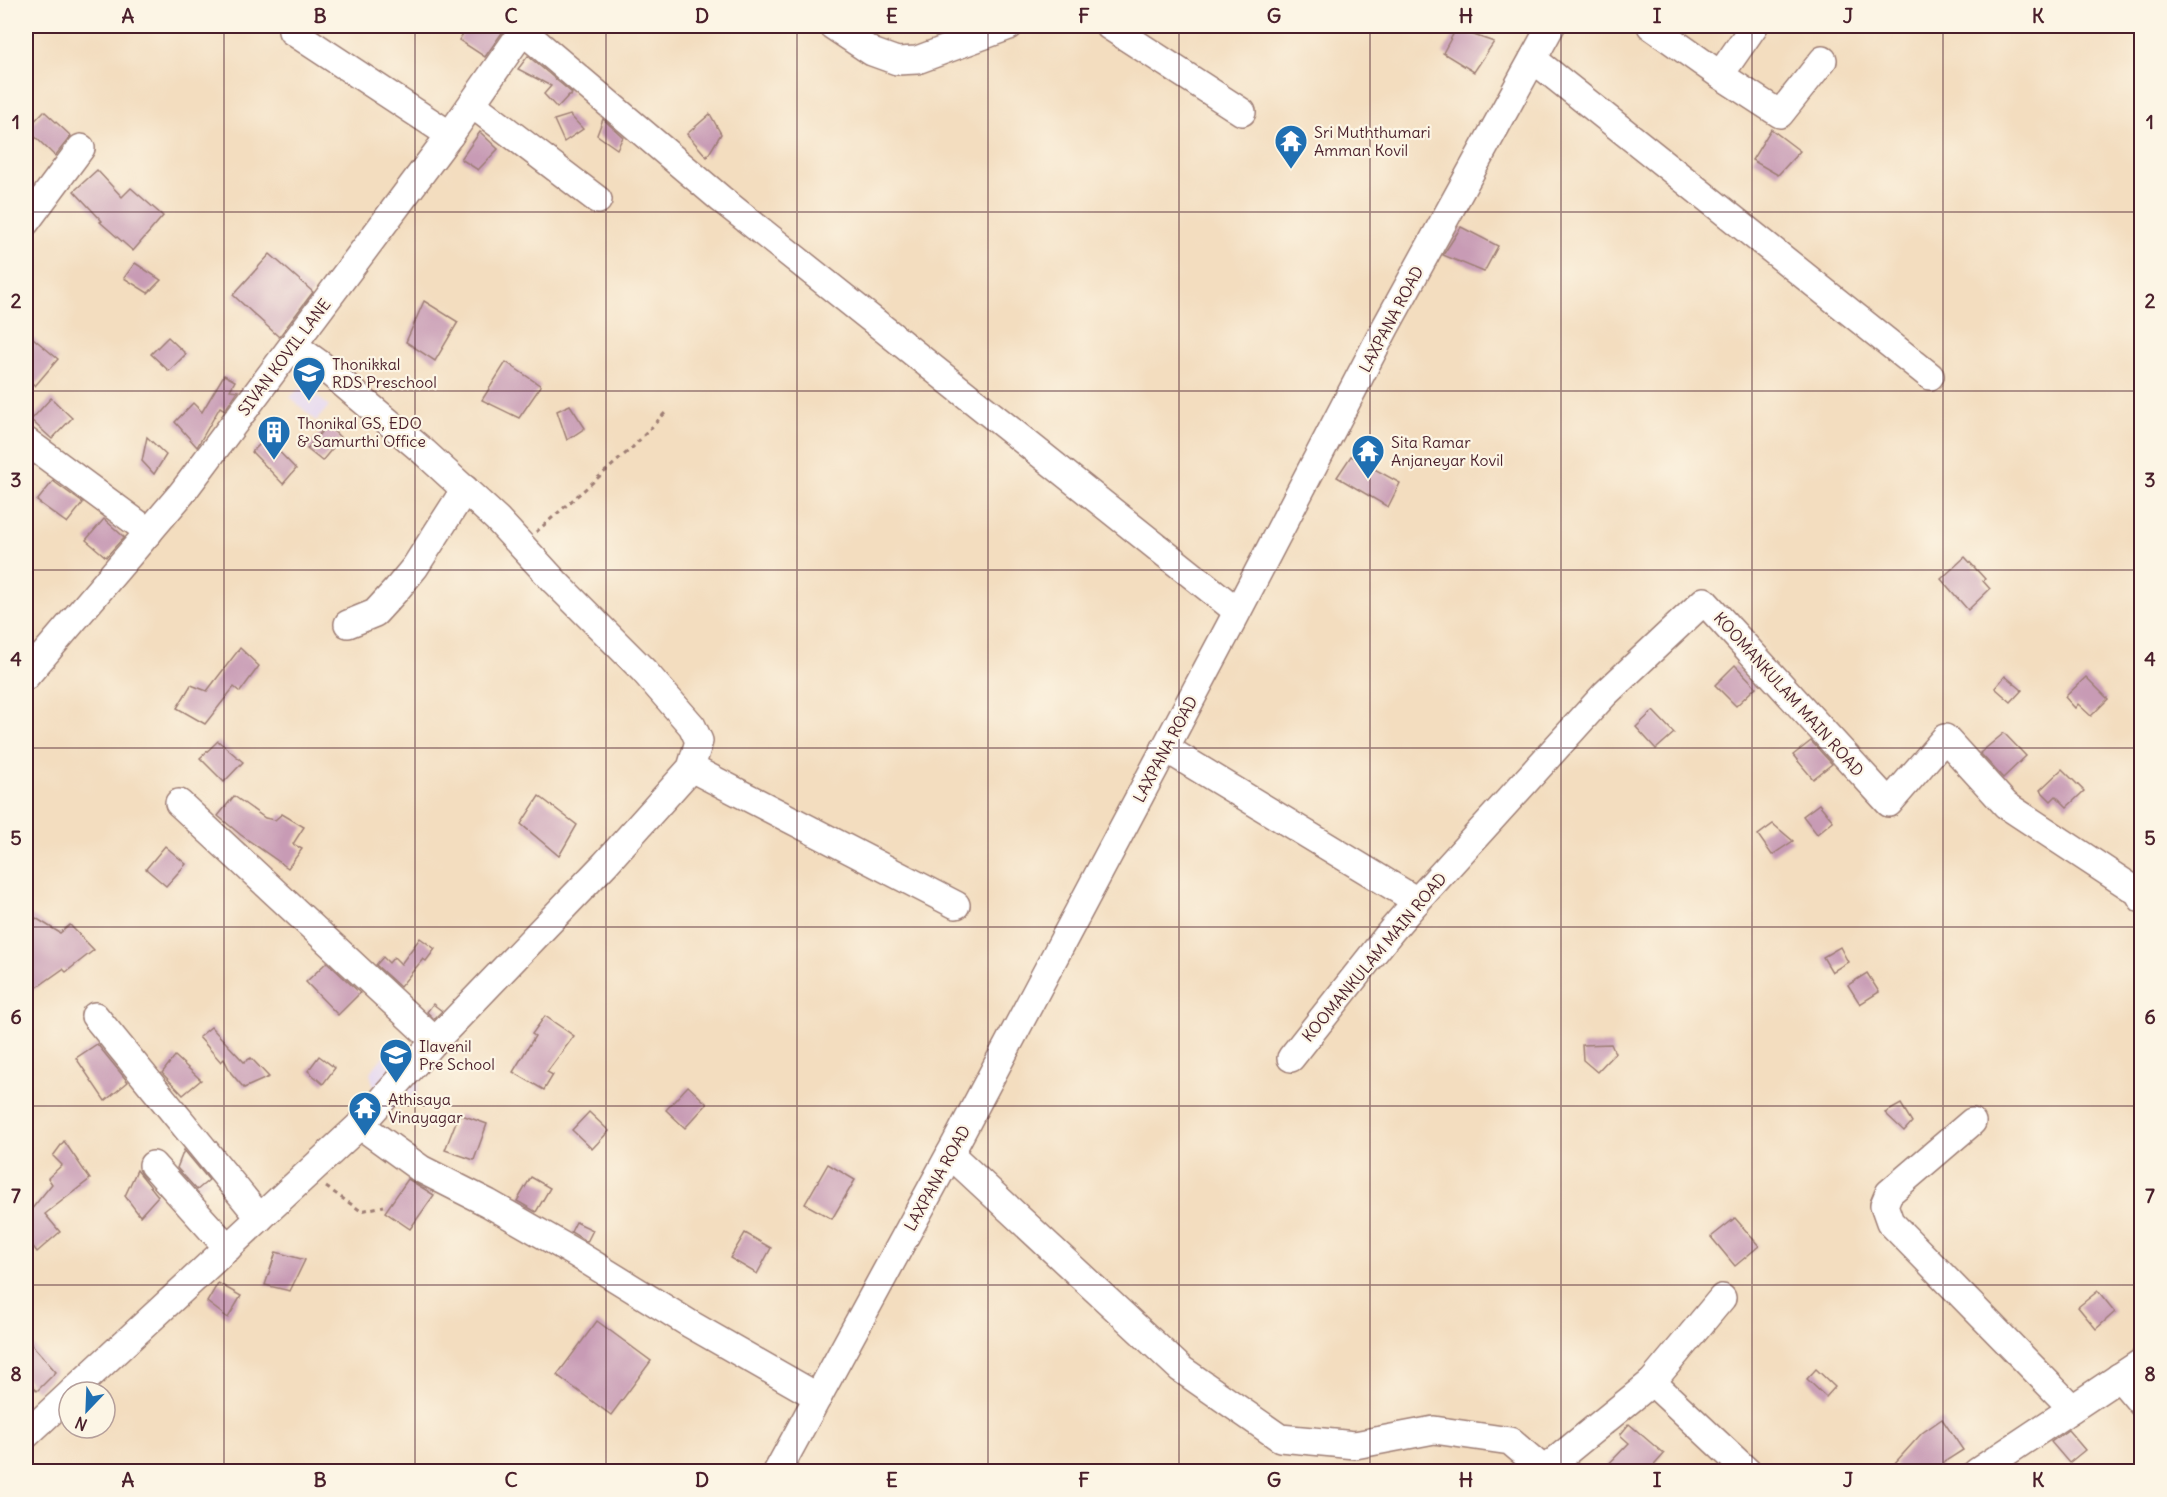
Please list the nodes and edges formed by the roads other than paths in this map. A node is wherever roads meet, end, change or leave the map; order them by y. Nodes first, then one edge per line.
1 (833, 26) edge
2 (1009, 26) edge
3 (1109, 26) edge
4 (1551, 26) edge
5 (1651, 26) edge
6 (1754, 26) edge
7 (525, 28) edge
8 (292, 31) dead end
9 (1533, 59) junction
10 (1823, 60) dead end
11 (1720, 75) junction
12 (472, 104) junction
13 (1242, 112) dead end
14 (450, 135) junction
15 (81, 148) dead end
16 (598, 200) dead end
17 (26, 222) edge
18 (293, 345) junction
19 (1930, 376) dead end
20 (26, 441) edge
21 (465, 489) junction
22 (149, 532) junction
23 (1237, 611) junction
24 (348, 624) dead end
25 (26, 676) edge
26 (1165, 748) junction
27 (691, 768) junction
28 (179, 803) dead end
29 (2142, 899) edge
30 (1418, 901) junction
31 (956, 904) dead end
32 (95, 1016) dead end
33 (435, 1041) junction
34 (1291, 1058) dead end
35 (1972, 1122) dead end
36 (360, 1125) junction
37 (950, 1154) junction
38 (153, 1165) dead end
39 (260, 1218) junction
40 (228, 1248) junction
41 (1722, 1298) dead end
42 (2142, 1362) edge
43 (2119, 1377) junction
44 (85, 1380) edge
45 (1652, 1382) junction
46 (818, 1397) junction
47 (2142, 1404) edge
48 (57, 1406) edge
49 (2072, 1408) junction
50 (26, 1436) edge
51 (1545, 1471) edge
52 (777, 1472) edge
53 (1748, 1472) edge
54 (1977, 1472) edge

1 - 2 street
3 - 13 street
4 - 9 street, LAXPANA ROAD
5 - 11 street
6 - 11 street
7 - 12 street, SIVAN KOVIL LANE
7 - 23 street
8 - 14 street
9 - 19 street
9 - 23 street, LAXPANA ROAD
10 - 11 street
12 - 14 street, SIVAN KOVIL LANE
12 - 16 street
14 - 18 street, SIVAN KOVIL LANE
15 - 17 street
18 - 21 street
18 - 22 street, SIVAN KOVIL LANE
20 - 22 street
21 - 24 street
21 - 27 street
22 - 25 street, SIVAN KOVIL LANE
23 - 26 street, LAXPANA ROAD
26 - 30 street
26 - 37 street, LAXPANA ROAD
27 - 31 street
27 - 33 street
28 - 33 street
29 - 30 street, KOOMANKULAM MAIN ROAD
30 - 34 street, KOOMANKULAM MAIN ROAD
32 - 39 street
33 - 36 street
35 - 49 street
36 - 39 street
36 - 46 street
37 - 46 street, LAXPANA ROAD
37 - 51 street
38 - 40 street
39 - 40 street
40 - 44 street
41 - 45 street
42 - 43 street
43 - 47 street
43 - 49 street
45 - 51 street
45 - 53 street
46 - 52 street, LAXPANA ROAD
48 - 50 street
49 - 54 street

